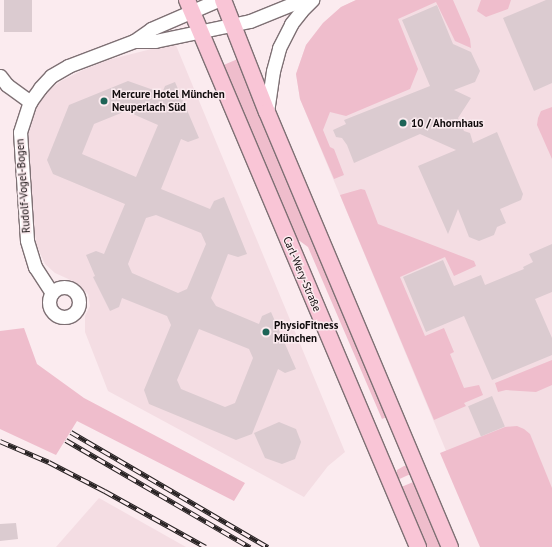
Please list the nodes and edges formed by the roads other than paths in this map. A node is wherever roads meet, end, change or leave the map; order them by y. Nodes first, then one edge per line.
1 (218, 0) edge
2 (223, 0) edge
3 (302, 0) edge
4 (312, 0) edge
5 (189, 6) edge
6 (233, 25) junction
7 (200, 32) junction
8 (134, 40) junction
9 (0, 76) edge
10 (30, 102) junction
11 (267, 112) junction
12 (52, 293) dead end
13 (418, 547) edge
14 (450, 547) edge

1 - 5 street, Rudolf-Vogel-Bogen
2 - 6 main road
3 - 6 street, Rudolf-Vogel-Bogen
4 - 11 street
5 - 7 main road, Carl-Wery-Straße
5 - 8 street, Rudolf-Vogel-Bogen
6 - 7 street, Rudolf-Vogel-Bogen
6 - 11 main road
7 - 8 street, Rudolf-Vogel-Bogen
7 - 13 main road, Carl-Wery-Straße
8 - 10 street, Rudolf-Vogel-Bogen
9 - 10 street
10 - 12 street, Rudolf-Vogel-Bogen
11 - 14 main road

